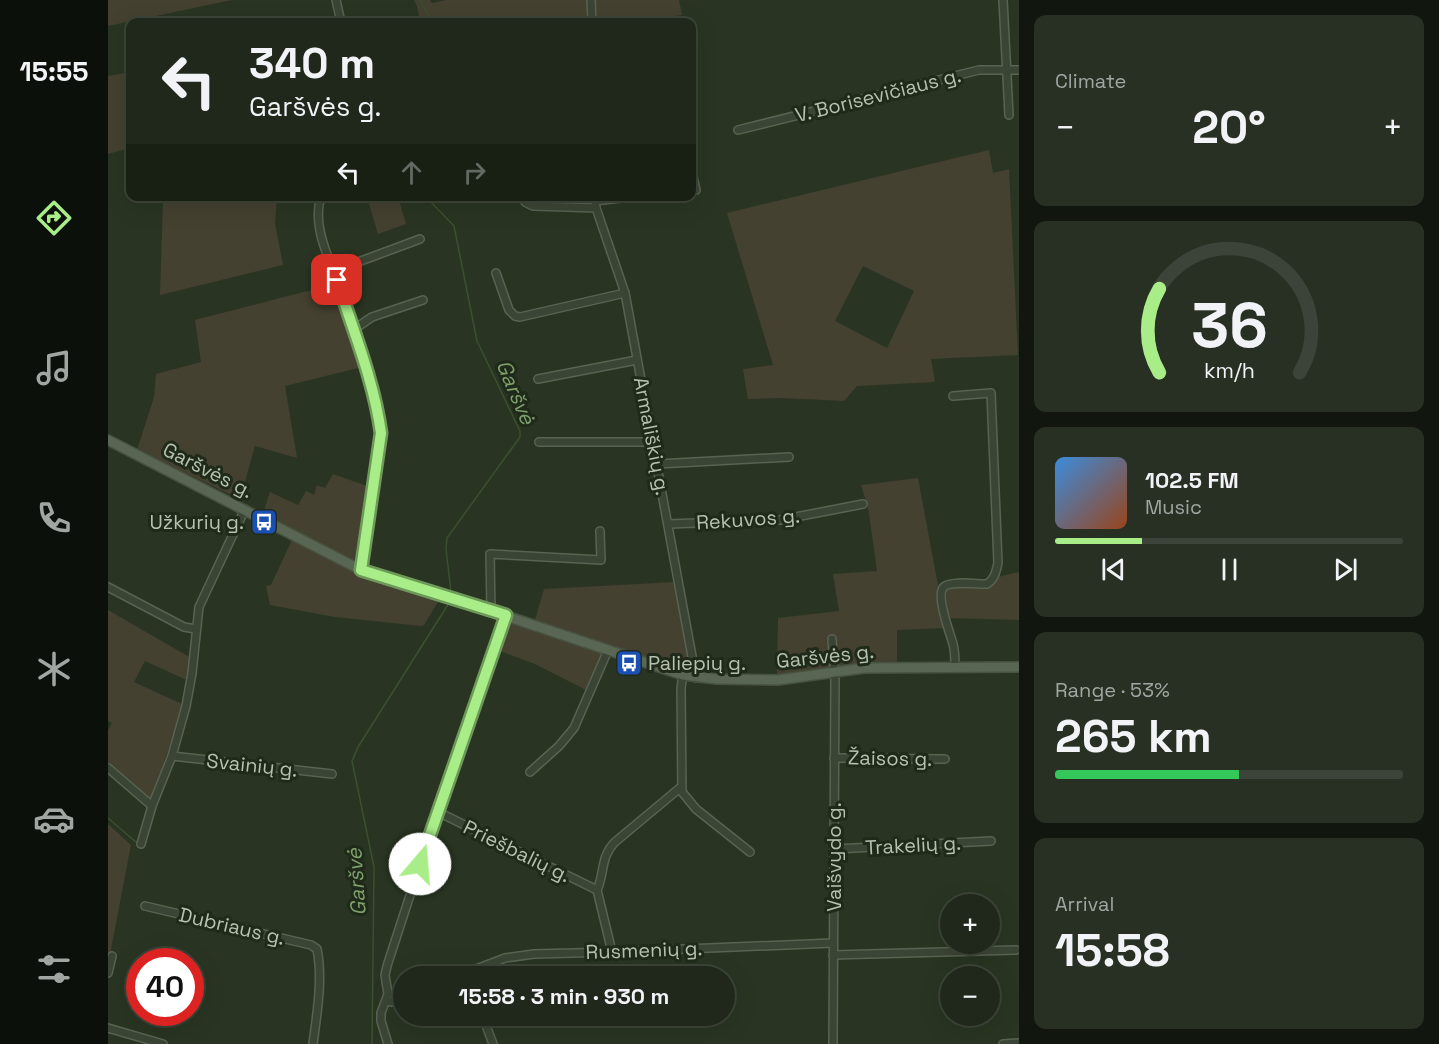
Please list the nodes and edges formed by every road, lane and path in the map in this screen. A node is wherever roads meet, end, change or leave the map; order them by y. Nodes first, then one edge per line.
1 (336, 0) edge
2 (591, 0) edge
3 (1003, 0) edge
4 (340, 18) edge
5 (592, 18) edge
6 (1019, 70) edge
7 (1007, 71) junction
8 (1009, 115) dead end
9 (738, 130) dead end
10 (321, 201) edge
11 (525, 201) edge
12 (595, 202) edge
13 (420, 240) dead end
14 (334, 271) junction
15 (496, 273) dead end
16 (625, 293) junction
17 (423, 300) dead end
18 (353, 330) junction
19 (637, 360) junction
20 (538, 379) dead end
21 (953, 396) dead end
22 (108, 440) edge
23 (539, 442) dead end
24 (653, 442) junction
25 (789, 458) dead end
26 (658, 464) junction
27 (863, 504) dead end
28 (245, 509) junction
29 (669, 524) junction
30 (600, 531) dead end
31 (361, 570) junction
32 (108, 587) edge
33 (491, 610) junction
34 (506, 615) junction
35 (196, 629) junction
36 (832, 639) dead end
37 (608, 650) junction
38 (955, 667) junction
39 (1019, 667) edge
40 (835, 670) junction
41 (683, 675) junction
42 (696, 678) junction
43 (172, 756) junction
44 (834, 758) junction
45 (945, 759) dead end
46 (108, 768) edge
47 (530, 772) dead end
48 (332, 774) dead end
49 (681, 788) junction
50 (152, 806) junction
51 (438, 812) junction
52 (990, 842) dead end
53 (141, 844) dead end
54 (835, 849) junction
55 (750, 852) dead end
56 (597, 890) junction
57 (145, 906) dead end
58 (833, 943) junction
59 (1016, 950) dead end
60 (612, 952) junction
61 (834, 955) junction
62 (112, 956) dead end
63 (485, 966) edge
64 (108, 973) edge
65 (387, 1001) junction
66 (393, 1002) edge
67 (108, 1028) edge
68 (487, 1028) dead end
69 (163, 1044) edge
70 (313, 1044) edge
71 (388, 1044) edge
72 (493, 1044) edge
73 (833, 1044) edge
74 (1003, 1044) edge
75 (1019, 1044) edge

1 - 4 street
2 - 5 street
3 - 7 street
6 - 7 street, V. Borisevičiaus g.
7 - 8 street
7 - 9 street, V. Borisevičiaus g.
10 - 14 street
11 - 12 street
12 - 16 street, Armališkių g.
13 - 14 street
14 - 18 street
15 - 16 street
16 - 19 street, Armališkių g.
17 - 18 street
18 - 31 street
19 - 20 street
19 - 24 street, Armališkių g.
21 - 38 street
22 - 28 main road, Garšvės g.
23 - 24 street
24 - 26 street, Armališkių g.
25 - 26 street
26 - 29 street, Armališkių g.
27 - 29 street, Rekuvos g.
28 - 31 main road, Garšvės g.
28 - 35 street
29 - 42 street, Armališkių g.
30 - 33 street
31 - 33 main road, Garšvės g.
32 - 35 street
33 - 34 main road, Garšvės g.
34 - 37 main road, Garšvės g.
34 - 51 street
35 - 43 street
36 - 40 street, Vaišvydo g.
37 - 41 main road, Garšvės g.
37 - 47 street
38 - 39 main road, Garšvės g.
38 - 40 main road, Garšvės g.
40 - 42 main road, Garšvės g.
40 - 44 street, Vaišvydo g.
41 - 42 main road, Garšvės g.
41 - 49 street
43 - 48 street, Svainių g.
43 - 50 street
44 - 45 street, Žaisos g.
44 - 54 street, Vaišvydo g.
46 - 50 street
49 - 55 street
49 - 56 street
50 - 53 street
51 - 56 street, Priešbalių g.
51 - 65 street
52 - 54 street, Trakelių g.
54 - 58 street, Vaišvydo g.
56 - 60 street
57 - 70 street, Dubriaus g.
58 - 60 street, Rusmenių g.
58 - 61 street, Vaišvydo g.
59 - 61 street
60 - 63 street, Rusmenių g.
61 - 73 street, Vaišvydo g.
62 - 64 street
65 - 66 street
65 - 71 street
67 - 69 street
68 - 72 street
74 - 75 street

